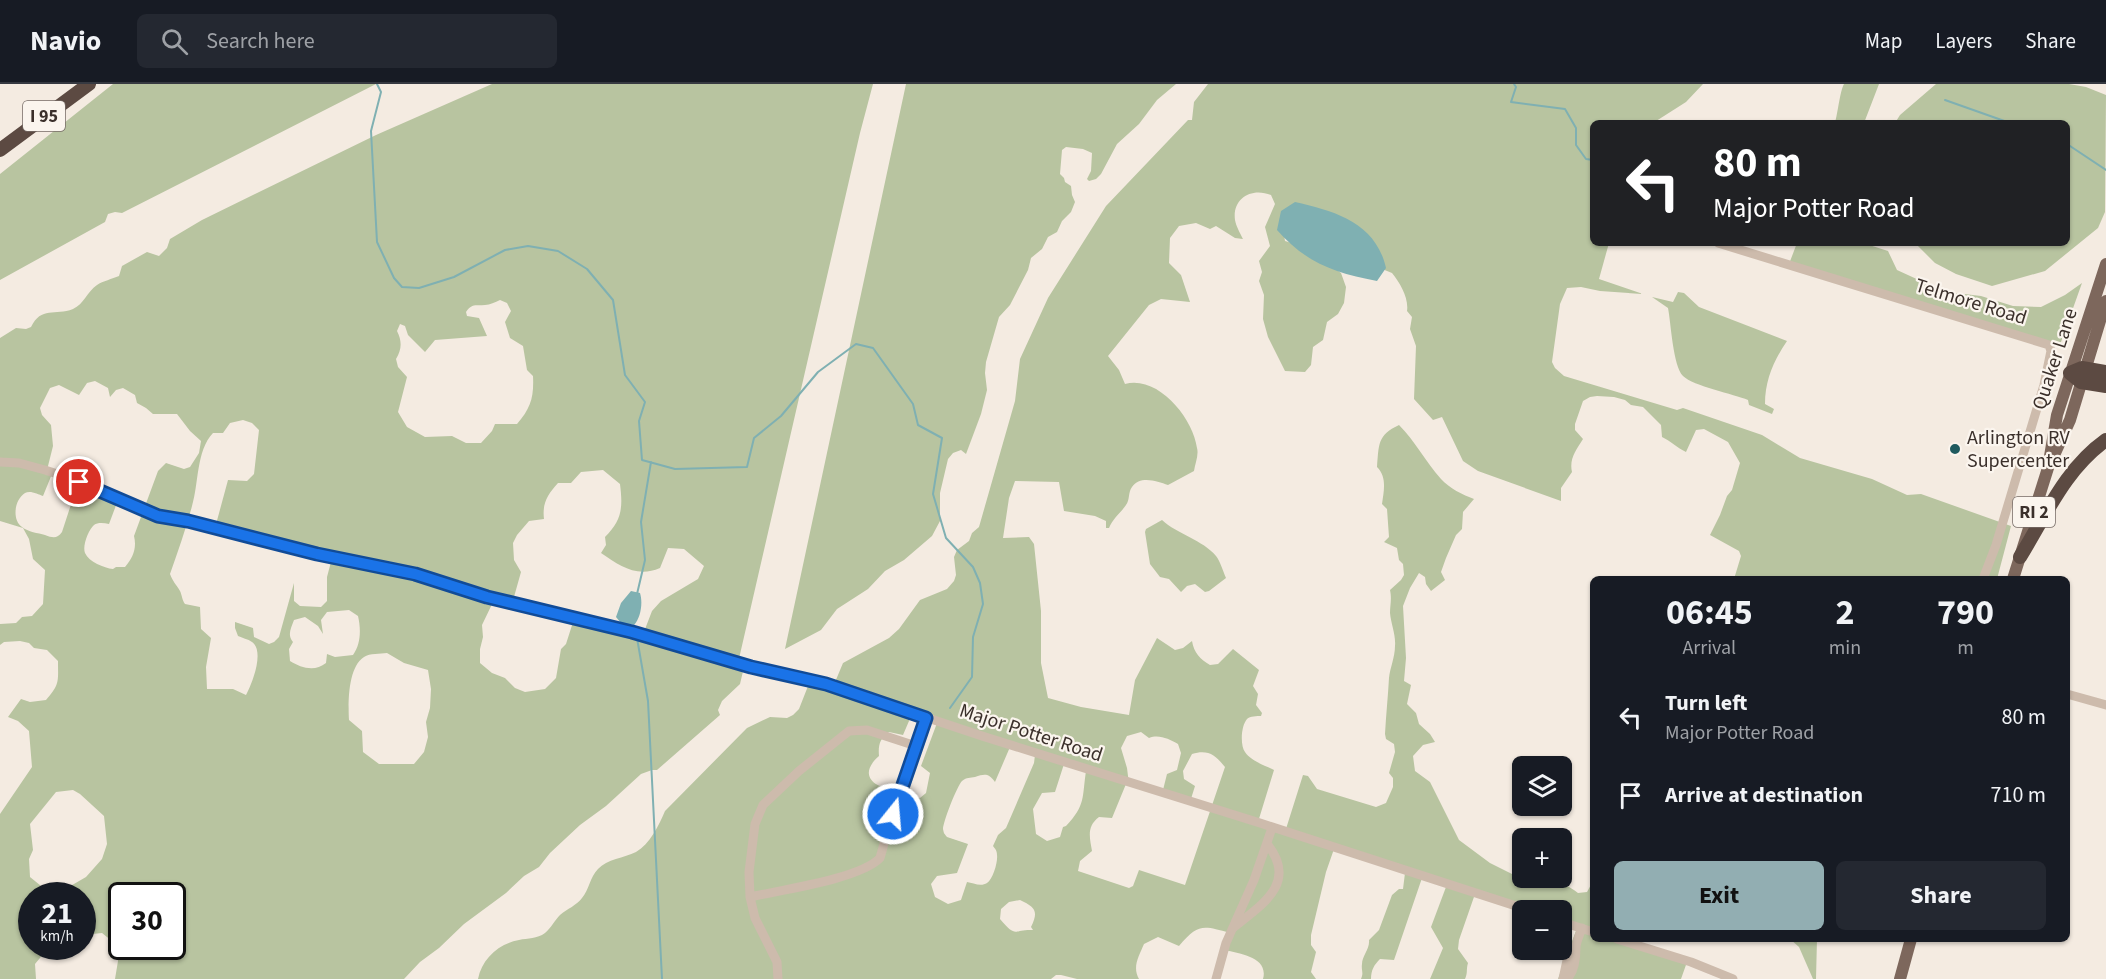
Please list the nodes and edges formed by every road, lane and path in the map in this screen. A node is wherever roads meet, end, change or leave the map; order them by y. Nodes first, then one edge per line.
1 (89, 84) edge
2 (0, 150) edge
3 (1728, 246) edge
4 (2106, 264) edge
5 (2106, 301) edge
6 (2085, 369) junction
7 (2106, 372) edge
8 (2076, 377) junction
9 (2106, 386) edge
10 (2106, 440) edge
11 (0, 462) edge
12 (2020, 557) junction
13 (1984, 576) edge
14 (2014, 576) edge
15 (2070, 695) edge
16 (2106, 705) edge
17 (926, 718) junction
18 (916, 746) junction
19 (1272, 828) junction
20 (1268, 844) junction
21 (750, 897) junction
22 (1512, 905) edge
23 (1572, 925) edge
24 (1582, 928) junction
25 (1231, 930) junction
26 (1590, 931) edge
27 (1627, 942) edge
28 (1910, 942) edge
29 (778, 979) edge
30 (1216, 979) edge
31 (1565, 979) edge
32 (1733, 979) edge
33 (1900, 979) edge

1 - 2 highway, I 95
3 - 13 street, Telmore Road
4 - 8 main road, Quaker Lane / RI 2
5 - 6 main road, Quaker Lane
6 - 7 highway
6 - 8 highway
8 - 9 highway
8 - 12 main road, Quaker Lane / RI 2
10 - 12 highway
11 - 17 street, Major Potter Road
12 - 14 main road, Quaker Lane / RI 2
15 - 16 street
17 - 18 street
17 - 19 street, Major Potter Road
18 - 21 street
18 - 21 street
19 - 20 street
19 - 22 street, Major Potter Road
20 - 25 street
20 - 25 street
21 - 29 street
23 - 24 street
24 - 26 street
24 - 31 street
25 - 30 street
27 - 32 street
28 - 33 main road

